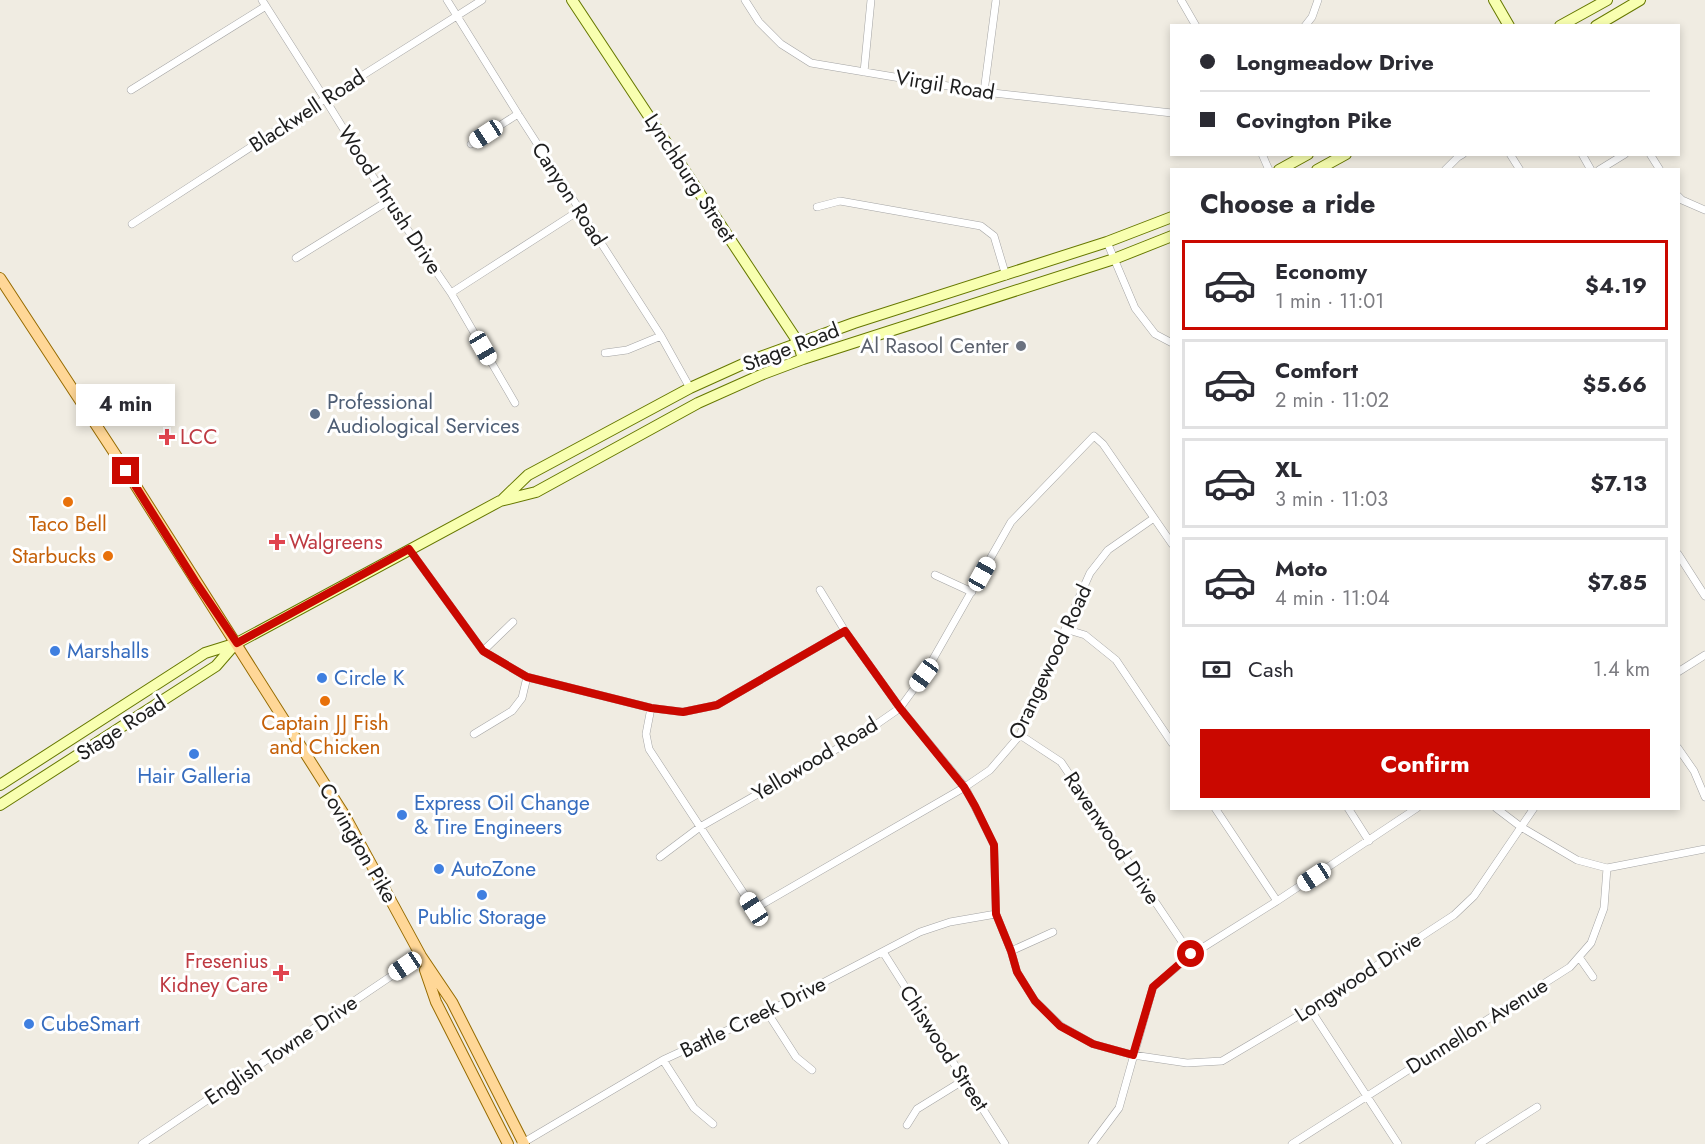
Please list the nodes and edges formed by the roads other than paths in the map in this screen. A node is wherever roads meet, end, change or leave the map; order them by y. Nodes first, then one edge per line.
1 (447, 0) edge
2 (482, 0) edge
3 (572, 0) edge
4 (745, 0) edge
5 (871, 0) edge
6 (996, 0) edge
7 (1181, 0) edge
8 (1318, 0) edge
9 (1494, 0) edge
10 (1606, 0) edge
11 (1640, 0) edge
12 (264, 3) edge
13 (457, 16) junction
14 (1195, 24) edge
15 (1307, 24) edge
16 (1508, 24) edge
17 (1564, 24) edge
18 (1599, 24) edge
19 (864, 72) junction
20 (131, 90) dead end
21 (984, 92) junction
22 (325, 99) junction
23 (1170, 113) edge
24 (518, 114) junction
25 (471, 144) dead end
26 (1304, 156) edge
27 (1342, 156) edge
28 (1460, 156) edge
29 (1622, 156) edge
30 (1283, 168) edge
31 (1321, 168) edge
32 (1447, 168) edge
33 (1602, 168) edge
34 (1680, 198) edge
35 (388, 201) junction
36 (817, 207) dead end
37 (580, 210) junction
38 (1705, 210) edge
39 (1170, 218) edge
40 (132, 224) dead end
41 (1170, 237) edge
42 (1107, 242) junction
43 (296, 258) dead end
44 (1114, 259) junction
45 (1006, 276) junction
46 (0, 278) edge
47 (451, 293) junction
48 (661, 336) junction
49 (798, 342) junction
50 (1170, 342) edge
51 (605, 353) dead end
52 (803, 359) junction
53 (690, 388) junction
54 (515, 403) dead end
55 (500, 501) junction
56 (1154, 518) junction
57 (1170, 541) edge
58 (409, 549) junction
59 (1680, 557) edge
60 (935, 575) dead end
61 (819, 590) dead end
62 (972, 592) junction
63 (1705, 596) edge
64 (513, 622) dead end
65 (1065, 629) junction
66 (845, 631) junction
67 (237, 643) junction
68 (483, 651) junction
69 (1705, 655) edge
70 (1680, 671) edge
71 (527, 677) junction
72 (651, 708) junction
73 (900, 708) junction
74 (474, 734) dead end
75 (1020, 735) junction
76 (1170, 740) edge
77 (1680, 751) edge
78 (0, 785) edge
79 (964, 787) junction
80 (1705, 797) edge
81 (0, 805) edge
82 (1216, 810) edge
83 (1349, 810) edge
84 (1414, 810) edge
85 (1499, 810) edge
86 (1533, 810) edge
87 (700, 827) junction
88 (1521, 827) junction
89 (1369, 841) junction
90 (1705, 849) edge
91 (660, 857) dead end
92 (1606, 868) junction
93 (1277, 901) junction
94 (996, 914) junction
95 (1053, 932) dead end
96 (1011, 951) junction
97 (883, 952) junction
98 (1191, 954) junction
99 (421, 956) junction
100 (1579, 957) junction
101 (1593, 977) dead end
102 (1310, 1009) junction
103 (767, 1012) junction
104 (1133, 1055) junction
105 (663, 1060) junction
106 (812, 1070) dead end
107 (964, 1080) junction
108 (1367, 1096) junction
109 (1538, 1107) dead end
110 (713, 1124) dead end
111 (907, 1125) dead end
112 (142, 1144) edge
113 (508, 1144) edge
114 (523, 1144) edge
115 (1005, 1144) edge
116 (1092, 1144) edge
117 (1292, 1144) edge
118 (1398, 1144) edge
119 (1479, 1144) edge

1 - 13 street, Canyon Road
2 - 13 street, Blackwell Road
3 - 49 main road, Lynchburg Street
4 - 19 street, Virgil Road
5 - 19 street
6 - 21 street
7 - 14 street
8 - 15 street
9 - 16 main road
10 - 17 main road
11 - 18 main road
12 - 20 street
12 - 22 street, Wood Thrush Drive
13 - 22 street, Blackwell Road
13 - 24 street, Canyon Road
19 - 21 street, Virgil Road
21 - 23 street, Virgil Road
22 - 35 street, Wood Thrush Drive
22 - 40 street, Blackwell Road
24 - 25 street
24 - 37 street, Canyon Road
26 - 30 main road
27 - 31 main road
28 - 32 street
29 - 33 street
34 - 38 street
35 - 43 street
35 - 47 street, Wood Thrush Drive
36 - 45 street
37 - 47 street
37 - 48 street, Canyon Road
39 - 42 main road, Stage Road
41 - 44 main road, Stage Road
42 - 44 street
42 - 45 main road, Stage Road
44 - 50 street
44 - 52 main road, Stage Road
45 - 49 main road, Stage Road
46 - 67 main road, Covington Pike
47 - 54 street, Wood Thrush Drive
48 - 51 street
48 - 53 street, Canyon Road
49 - 52 main road, Lynchburg Street
49 - 53 main road, Stage Road
52 - 55 main road, Stage Road
53 - 55 main road, Stage Road
55 - 58 main road, Stage Road
56 - 57 street
56 - 62 street, Yellowood Road
56 - 65 street, Orangewood Road
58 - 67 main road, Stage Road
58 - 68 street
59 - 63 street
60 - 62 street
61 - 66 street
62 - 73 street, Yellowood Road
64 - 68 street
65 - 75 street, Orangewood Road
65 - 76 street
66 - 72 street
66 - 73 street
67 - 78 main road, Stage Road
67 - 81 main road, Stage Road
67 - 99 main road, Covington Pike
68 - 71 street
69 - 70 street
71 - 72 street
71 - 74 street
72 - 87 street
73 - 79 street
73 - 87 street, Yellowood Road
75 - 79 street, Orangewood Road
75 - 98 street, Ravenwood Drive
77 - 80 street
79 - 87 street, Orangewood Road
79 - 94 street
82 - 93 street
83 - 89 street
84 - 89 street
85 - 88 street
86 - 88 street, Longwood Drive
87 - 91 street, Yellowood Road
88 - 92 street
88 - 102 street, Longwood Drive
89 - 93 street
90 - 92 street
92 - 100 street, Dunnellon Avenue
93 - 98 street
94 - 96 street
94 - 97 street, Battle Creek Drive
95 - 96 street
96 - 104 street
97 - 103 street, Battle Creek Drive
97 - 107 street, Chiswood Street
98 - 104 street
99 - 112 street, English Towne Drive
99 - 113 main road, Covington Pike
99 - 114 main road, Covington Pike
100 - 101 street
100 - 108 street, Dunnellon Avenue
102 - 104 street, Longwood Drive
102 - 108 street
103 - 105 street, Battle Creek Drive
103 - 106 street
104 - 116 street
105 - 110 street
105 - 114 street, Battle Creek Drive
107 - 111 street
107 - 115 street, Chiswood Street
108 - 117 street, Dunnellon Avenue
108 - 118 street
109 - 119 street

